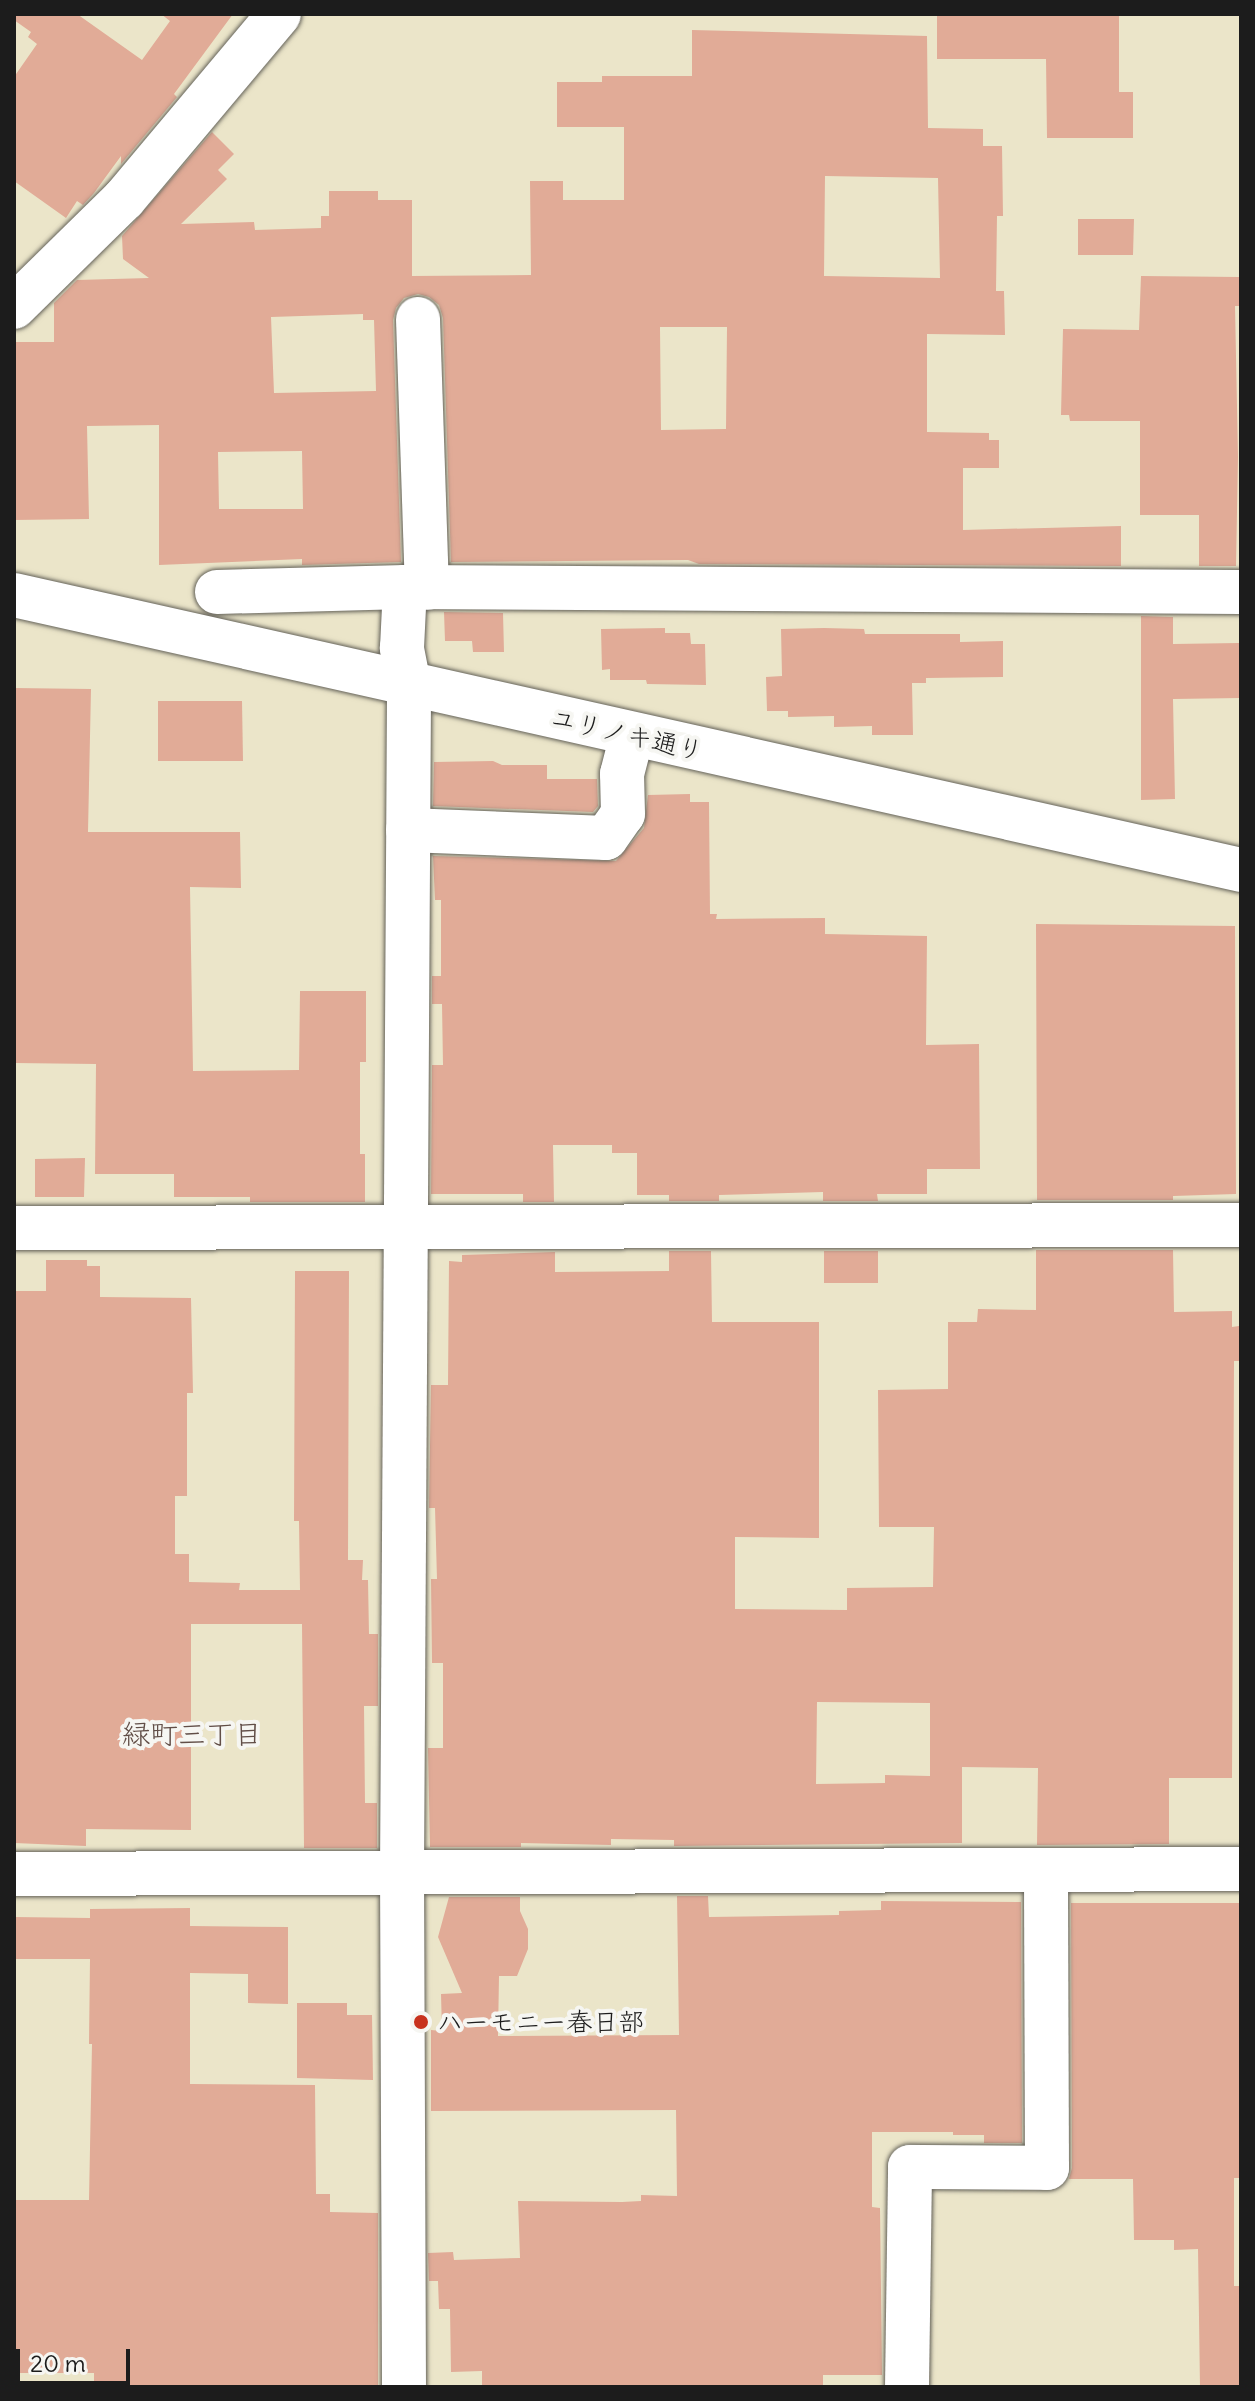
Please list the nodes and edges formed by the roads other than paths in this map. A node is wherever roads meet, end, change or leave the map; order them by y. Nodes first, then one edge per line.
1 (279, 14) edge
2 (14, 307) edge
3 (418, 319) dead end
4 (416, 588) junction
5 (217, 592) dead end
6 (1241, 592) edge
7 (14, 595) edge
8 (409, 685) junction
9 (632, 735) junction
10 (408, 830) junction
11 (1241, 870) edge
12 (1241, 1225) edge
13 (406, 1226) junction
14 (14, 1228) edge
15 (1241, 1869) edge
16 (1046, 1872) junction
17 (14, 1874) edge
18 (402, 1875) junction
19 (404, 2387) edge
20 (907, 2387) edge

1 - 2 street
3 - 4 street
4 - 5 street
4 - 6 street
4 - 8 street
7 - 8 street, ユリノキ通り
8 - 9 street, ユリノキ通り
8 - 10 street
9 - 10 street
9 - 11 street, ユリノキ通り
10 - 13 street
12 - 13 street
13 - 14 street
13 - 18 street
15 - 16 street
16 - 18 street
16 - 20 street
17 - 18 street
18 - 19 street

